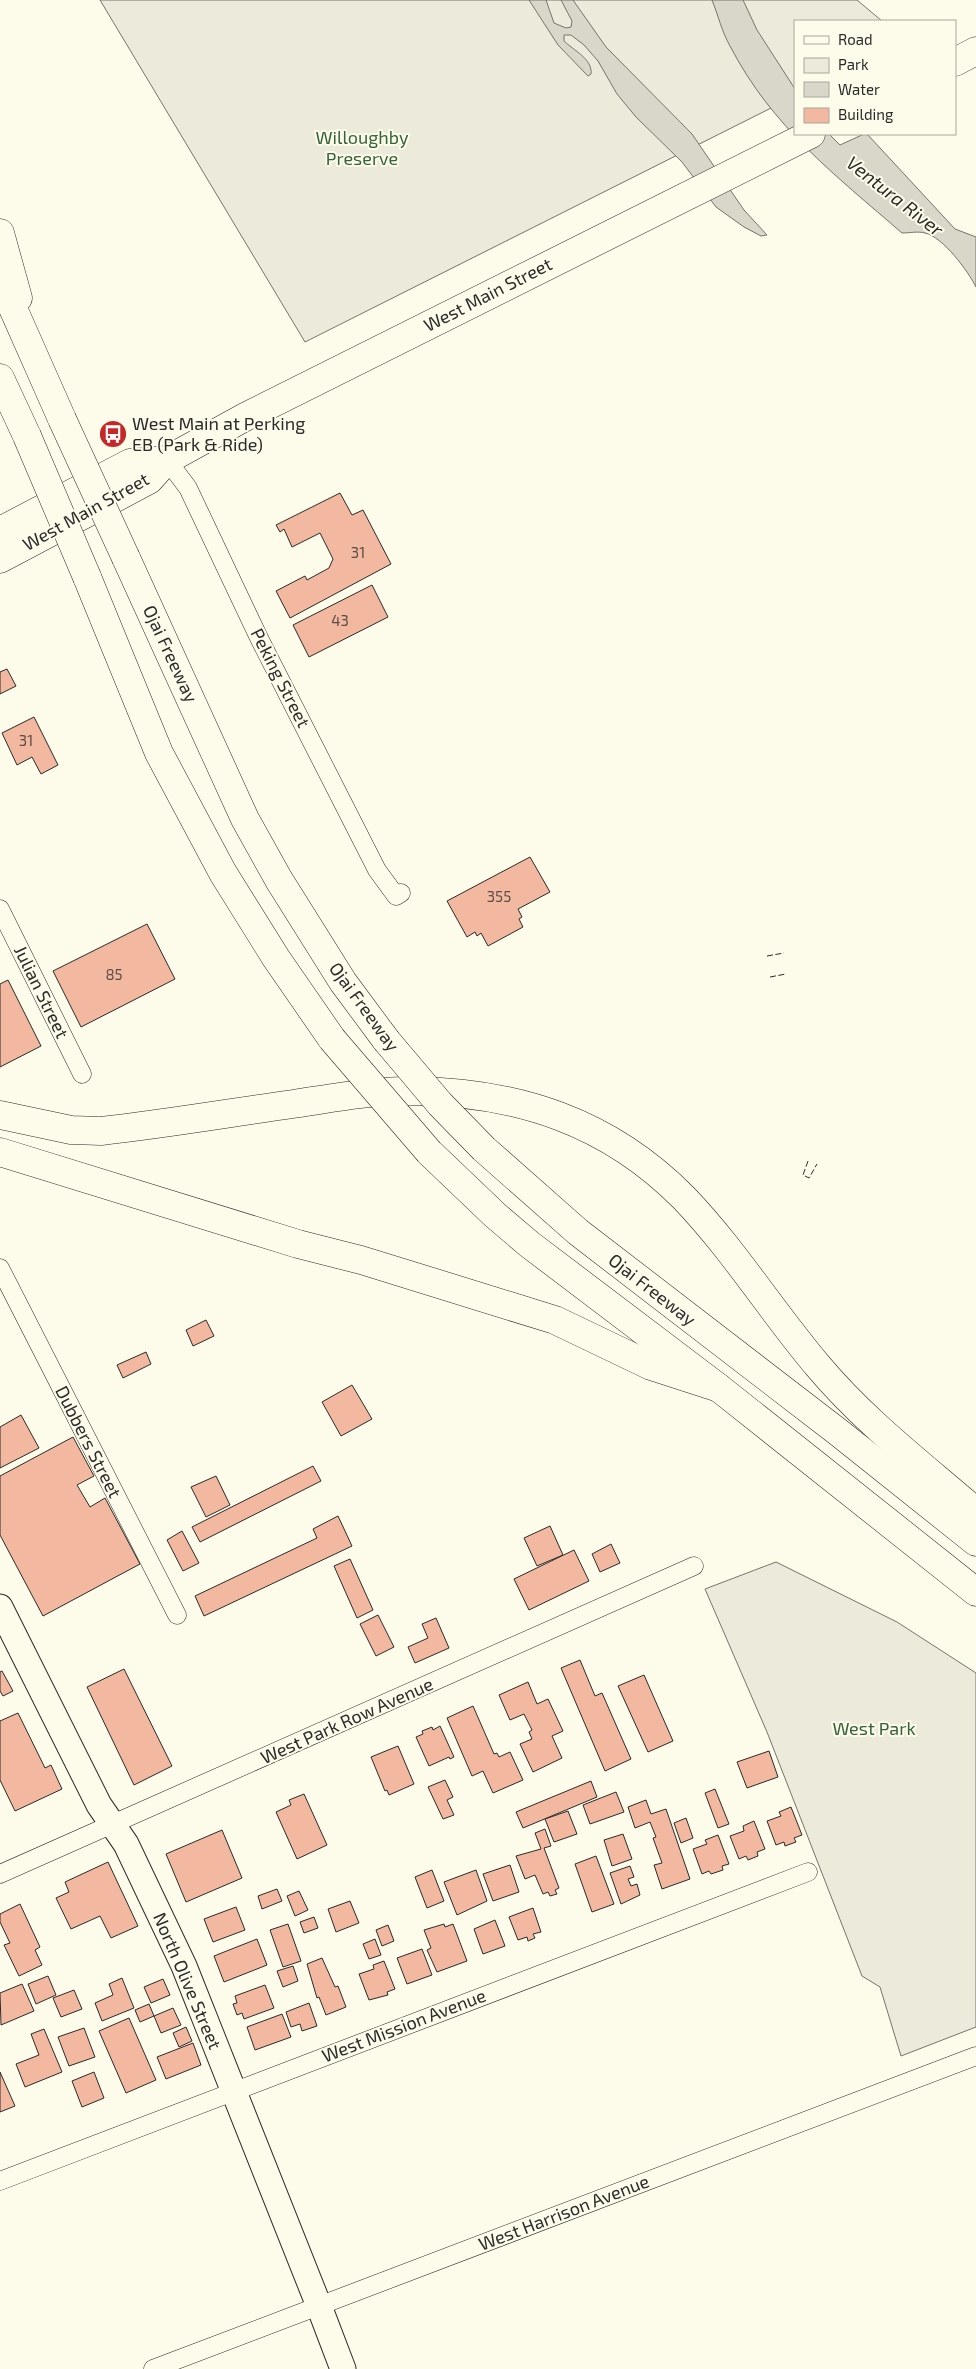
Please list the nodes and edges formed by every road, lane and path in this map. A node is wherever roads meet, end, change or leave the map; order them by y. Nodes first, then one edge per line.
1 (976, 51) edge
2 (956, 61) edge
3 (809, 135) edge
4 (0, 233) edge
5 (0, 279) edge
6 (32, 350) junction
7 (0, 378) edge
8 (167, 460) junction
9 (0, 531) edge
10 (0, 559) edge
11 (399, 894) dead end
12 (0, 909) edge
13 (82, 1074) dead end
14 (0, 1115) edge
15 (0, 1152) edge
16 (0, 1268) edge
17 (719, 1388) junction
18 (976, 1512) edge
19 (976, 1542) edge
20 (694, 1566) dead end
21 (976, 1592) edge
22 (0, 1607) edge
23 (177, 1615) dead end
24 (112, 1824) junction
25 (808, 1872) dead end
26 (0, 1874) edge
27 (976, 2056) edge
28 (233, 2092) junction
29 (0, 2181) edge
30 (319, 2306) junction
31 (152, 2369) edge
32 (343, 2369) edge

1 - 2 main road
3 - 8 main road, West Main Street
4 - 6 main road
5 - 6 main road, Ojai Freeway
6 - 19 main road, Ojai Freeway, bridge
7 - 17 main road, bridge
8 - 9 main road, West Main Street
8 - 10 main road, West Main Street
8 - 11 street, Peking Street
12 - 13 street, Julian Street
14 - 18 main road
15 - 17 main road
16 - 23 street, Dubbers Street
17 - 21 main road
20 - 24 street, West Park Row Avenue
22 - 24 street, North Olive Street
24 - 26 street, West Park Row Avenue
24 - 28 street, North Olive Street
25 - 28 street, West Mission Avenue
27 - 30 street, West Harrison Avenue
28 - 29 street, West Mission Avenue
28 - 30 street, North Olive Street
30 - 31 street, West Harrison Avenue
30 - 32 street, North Olive Street

